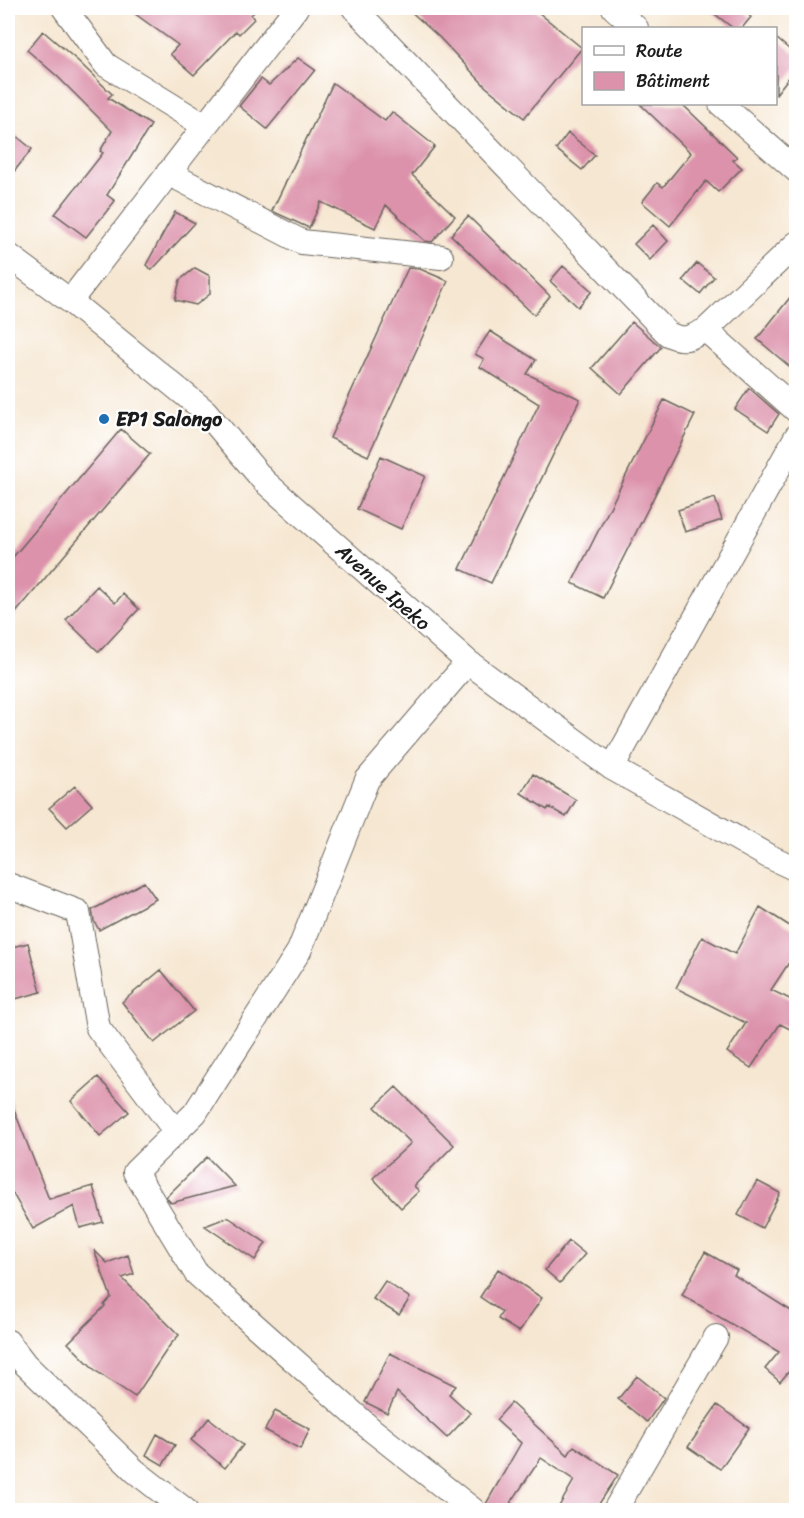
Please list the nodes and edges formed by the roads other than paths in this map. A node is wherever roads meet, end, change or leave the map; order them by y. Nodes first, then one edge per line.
1 (64, 8) edge
2 (296, 8) edge
3 (354, 8) edge
4 (614, 8) edge
5 (635, 27) edge
6 (722, 105) edge
7 (205, 126) junction
8 (796, 170) edge
9 (168, 173) junction
10 (796, 244) edge
11 (8, 255) edge
12 (441, 257) dead end
13 (70, 301) junction
14 (706, 330) junction
15 (796, 410) edge
16 (796, 437) edge
17 (468, 662) junction
18 (612, 768) junction
19 (796, 869) edge
20 (8, 885) edge
21 (176, 1132) junction
22 (716, 1337) dead end
23 (8, 1342) edge
24 (185, 1510) edge
25 (474, 1510) edge
26 (615, 1510) edge

1 - 7 street
2 - 7 street
3 - 14 street
4 - 5 street
6 - 8 street
7 - 9 street
9 - 12 street
9 - 13 street
10 - 14 street
11 - 13 street, Avenue Ipeko
13 - 17 street, Avenue Ipeko
14 - 15 street
16 - 18 street
17 - 18 street, Avenue Ipeko
17 - 21 street
18 - 19 street, Avenue Ipeko
20 - 21 street
21 - 25 street
22 - 26 street
23 - 24 street

